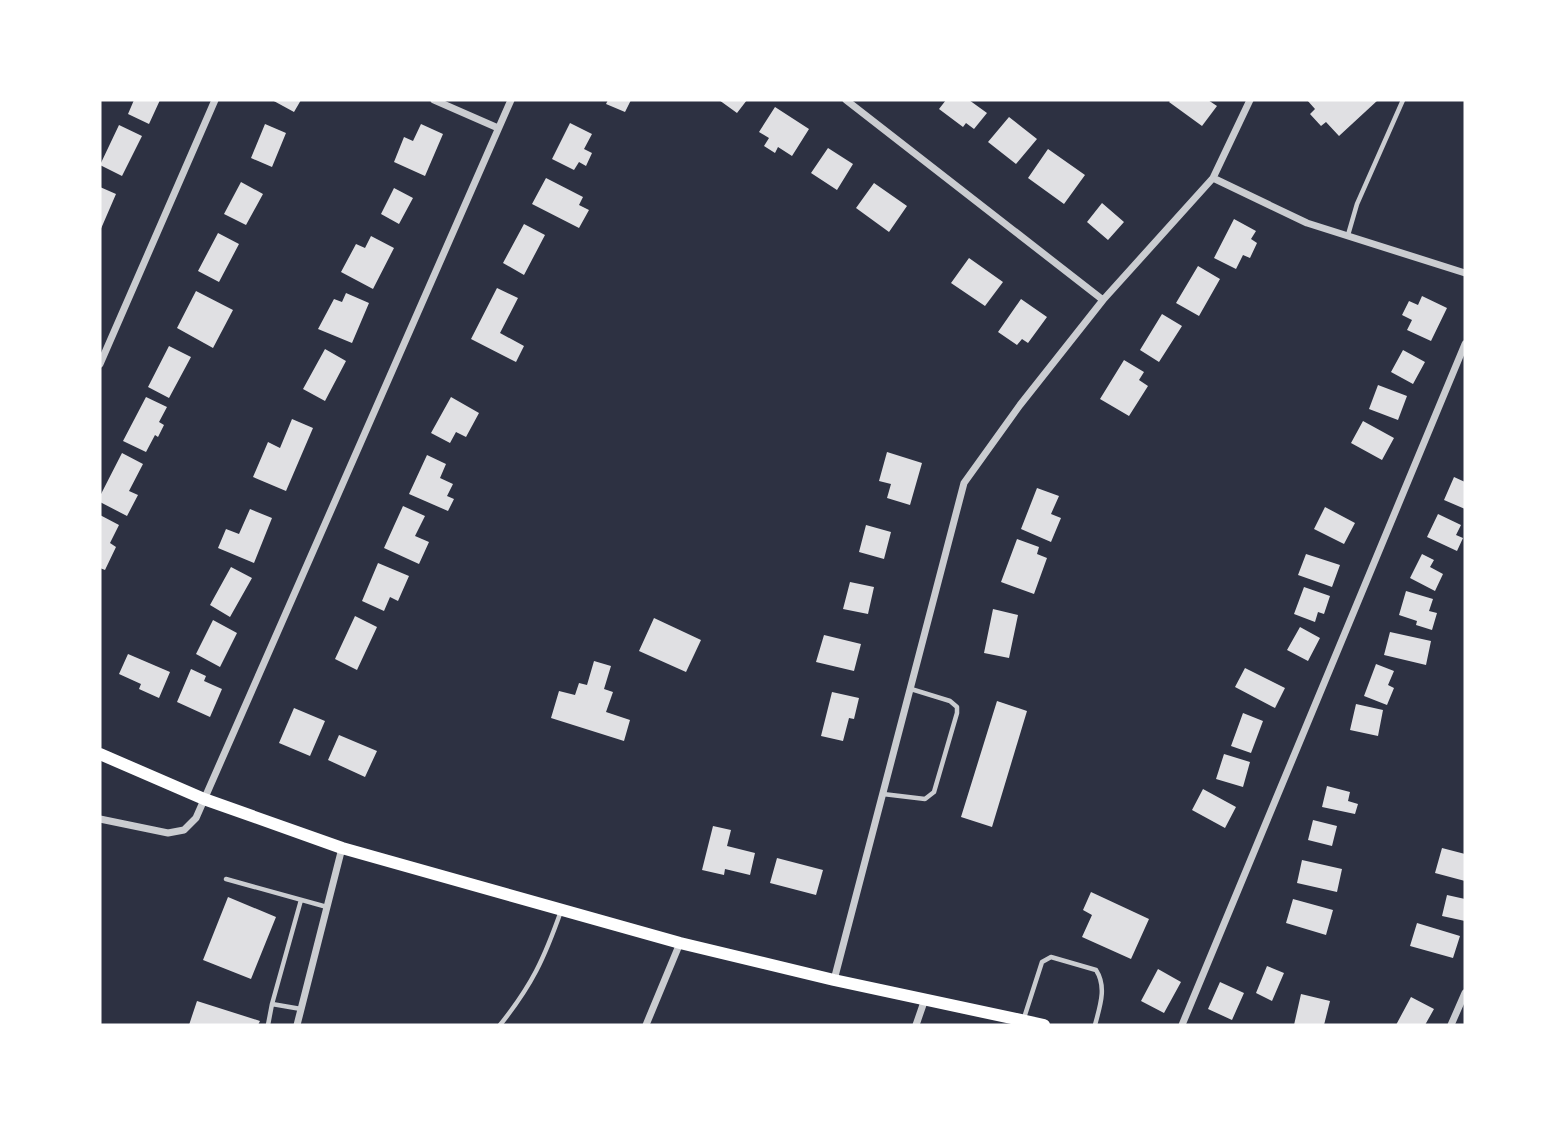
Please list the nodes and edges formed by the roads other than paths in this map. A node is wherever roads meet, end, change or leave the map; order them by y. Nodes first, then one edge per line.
1 (215, 100) edge
2 (434, 100) edge
3 (511, 100) edge
4 (846, 100) edge
5 (1250, 100) edge
6 (1403, 100) edge
7 (498, 128) junction
8 (1213, 178) junction
9 (1347, 236) junction
10 (1465, 273) edge
11 (1103, 300) junction
12 (1465, 344) edge
13 (100, 364) edge
14 (911, 689) junction
15 (100, 754) edge
16 (883, 794) junction
17 (204, 799) junction
18 (100, 819) edge
19 (342, 848) junction
20 (226, 878) dead end
21 (301, 900) junction
22 (327, 907) junction
23 (562, 910) junction
24 (680, 943) junction
25 (834, 980) junction
26 (1465, 993) edge
27 (925, 999) junction
28 (272, 1004) junction
29 (301, 1009) junction
30 (1022, 1023) edge
31 (268, 1025) edge
32 (297, 1025) edge
33 (500, 1025) edge
34 (646, 1025) edge
35 (916, 1025) edge
36 (1044, 1025) edge
37 (1095, 1025) edge
38 (1182, 1025) edge
39 (1451, 1025) edge

1 - 13 street
2 - 7 street
3 - 7 street
4 - 11 street
5 - 8 street
6 - 9 lane
7 - 17 street
8 - 9 street
8 - 11 street
9 - 10 street
11 - 14 street
12 - 38 street
14 - 16 street
14 - 16 lane
15 - 17 main road
16 - 25 street
17 - 18 street
17 - 19 main road
19 - 22 street
19 - 23 main road
20 - 21 lane
21 - 22 lane
21 - 28 lane
22 - 29 street
23 - 24 main road
23 - 33 lane
24 - 25 main road
24 - 34 street
25 - 27 main road
26 - 39 street
27 - 30 main road
27 - 35 street
28 - 29 lane
28 - 31 lane
29 - 32 street
30 - 36 main road
30 - 37 lane

